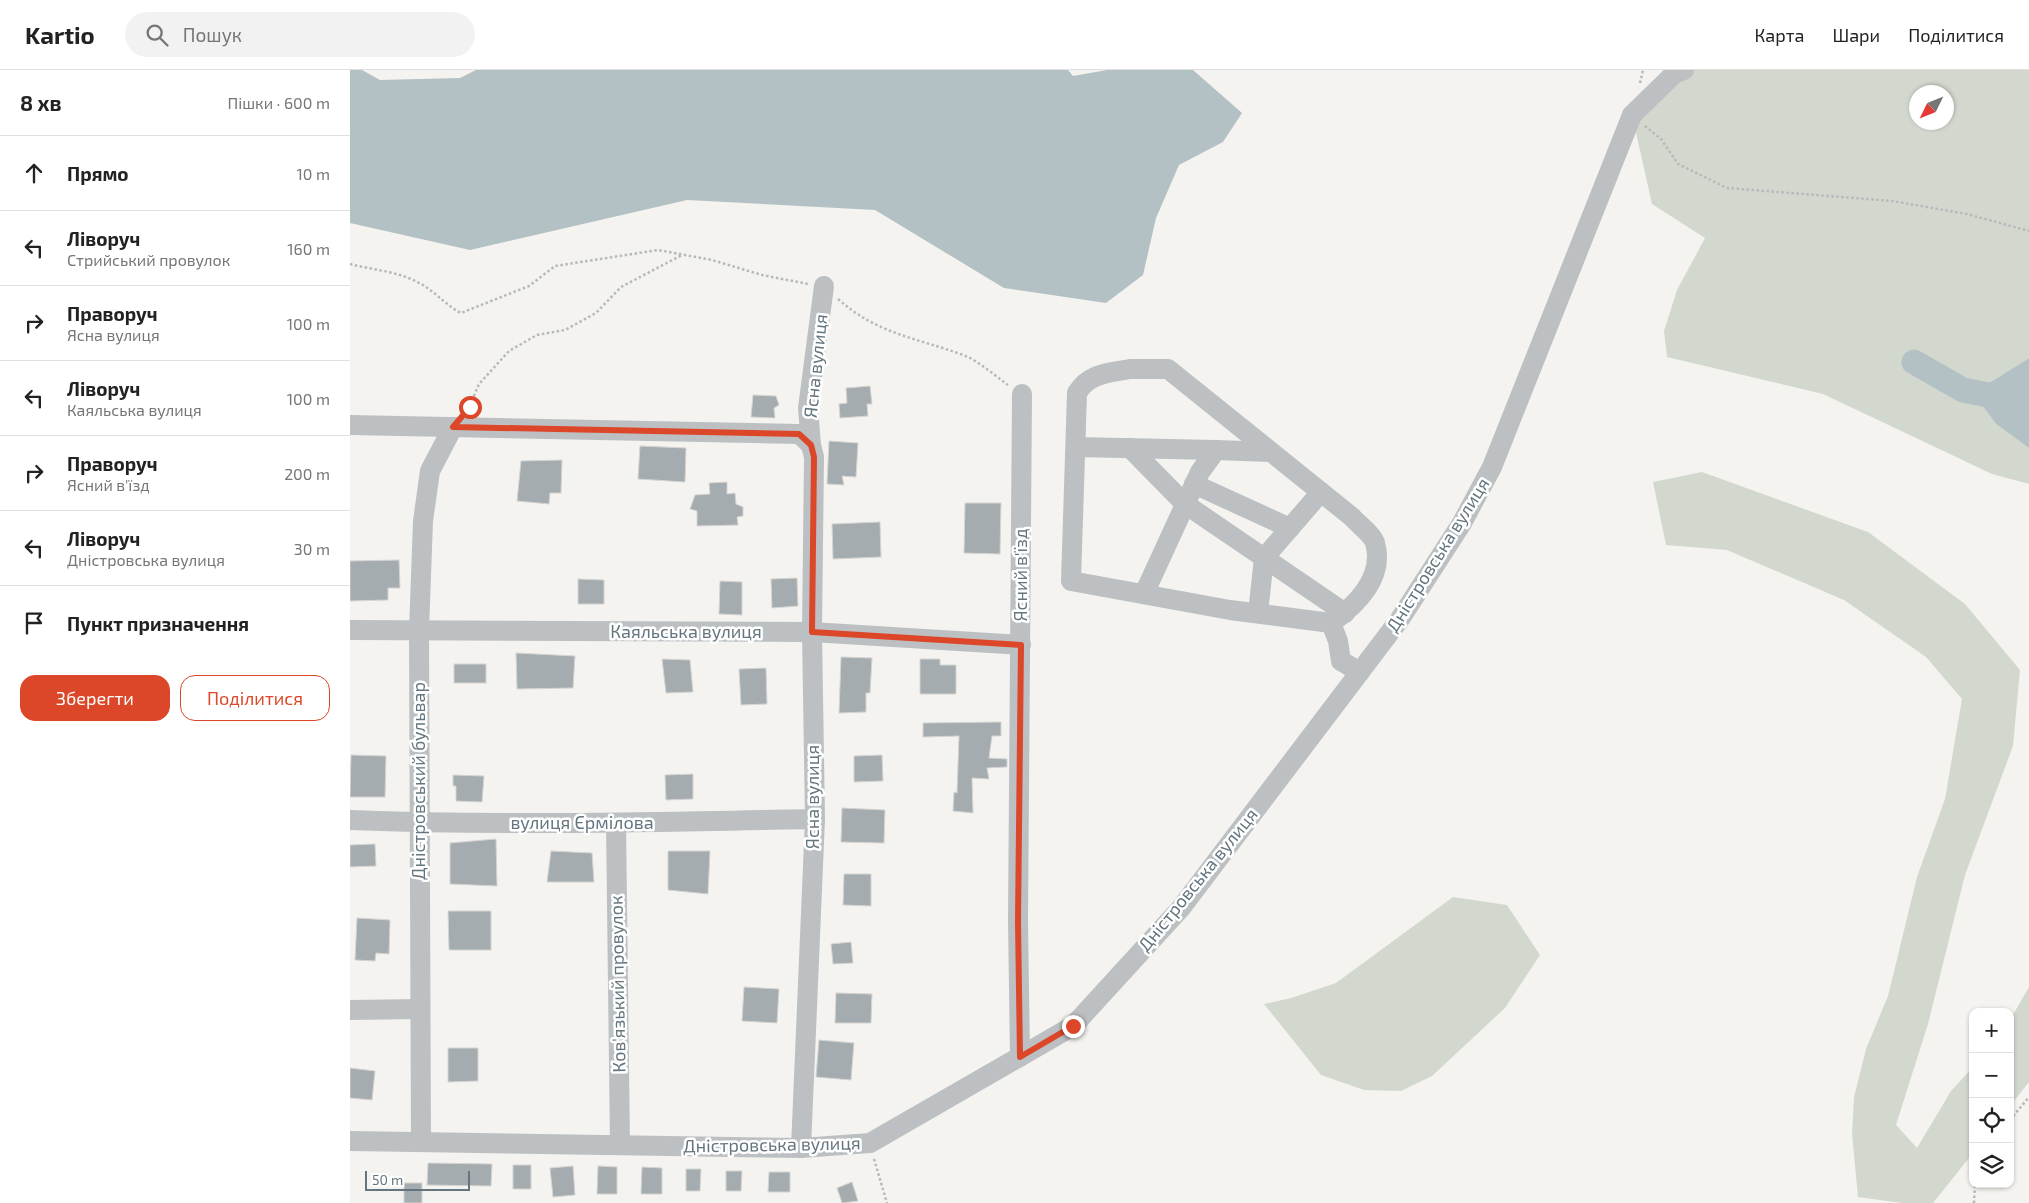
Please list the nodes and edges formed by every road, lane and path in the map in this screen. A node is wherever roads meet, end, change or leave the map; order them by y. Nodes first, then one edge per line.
1 (1684, 70) edge
2 (1632, 115) junction
3 (2029, 231) edge
4 (684, 254) junction
5 (350, 264) edge
6 (824, 286) junction
7 (1022, 394) joint
8 (350, 425) edge
9 (453, 427) junction
10 (805, 440) junction
11 (1076, 447) junction
12 (1130, 448) junction
13 (1216, 450) junction
14 (1270, 452) junction
15 (1194, 484) junction
16 (1321, 492) junction
17 (1185, 504) junction
18 (1290, 528) junction
19 (1264, 558) junction
20 (1144, 594) junction
21 (1258, 613) junction
22 (1338, 618) junction
23 (350, 630) edge
24 (419, 631) junction
25 (812, 632) junction
26 (1021, 645) junction
27 (1360, 672) junction
28 (815, 819) junction
29 (350, 820) edge
30 (419, 823) junction
31 (616, 823) junction
32 (420, 1009) junction
33 (350, 1010) edge
34 (1020, 1057) junction
35 (2029, 1097) edge
36 (2014, 1115) edge
37 (350, 1141) edge
38 (421, 1142) junction
39 (870, 1143) junction
40 (620, 1145) junction
41 (800, 1148) junction
42 (1975, 1188) edge
43 (887, 1203) edge
44 (1974, 1203) edge

1 - 2 street
2 - 3 path
2 - 27 street, Дністровська вулиця
4 - 5 path
4 - 6 path
4 - 9 path
6 - 7 path
6 - 10 street, Ясна вулиця
7 - 26 street, Ясний в'їзд
8 - 9 street
9 - 10 street
9 - 24 street, Дністровський бульвар
10 - 25 street, Ясна вулиця
11 - 12 street
11 - 14 street
11 - 20 street
12 - 13 street
12 - 17 street
13 - 14 street
13 - 15 street
14 - 16 street
15 - 17 street
15 - 18 street
16 - 18 street
16 - 22 street
17 - 19 street
17 - 20 street
18 - 19 street
19 - 21 street
19 - 22 street
20 - 21 street
21 - 22 street
22 - 27 street
23 - 24 street, Каяльська вулиця
24 - 25 street, Каяльська вулиця
24 - 30 street, Дністровський бульвар
25 - 26 street, Каяльська вулиця
25 - 28 street, Ясна вулиця
26 - 34 street, Ясний в'їзд
27 - 34 street, Дністровська вулиця
28 - 31 street, вулиця Єрмілова
28 - 41 street, Ясна вулиця
29 - 30 street, вулиця Єрмілова
30 - 31 street, вулиця Єрмілова
30 - 32 street, Дністровський бульвар
31 - 40 street, Ков'язький провулок
32 - 33 street
32 - 38 street, Дністровський бульвар
34 - 39 street, Дністровська вулиця
35 - 36 path
37 - 38 street, Дністровська вулиця
38 - 40 street, Дністровська вулиця
39 - 41 street, Дністровська вулиця
39 - 43 path
40 - 41 street, Дністровська вулиця
42 - 44 path

